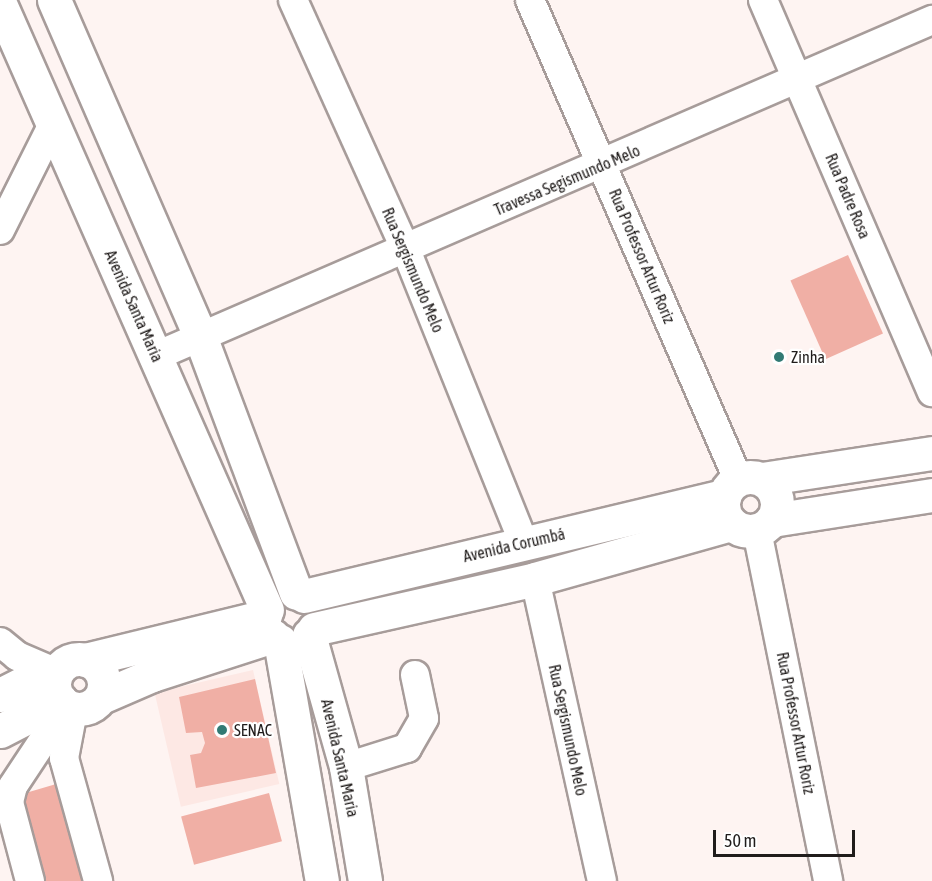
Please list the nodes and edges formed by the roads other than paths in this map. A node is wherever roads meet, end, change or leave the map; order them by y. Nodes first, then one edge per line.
1 (54, 0) edge
2 (293, 0) edge
3 (530, 0) edge
4 (763, 0) edge
5 (0, 4) edge
6 (932, 20) edge
7 (798, 81) junction
8 (53, 124) junction
9 (603, 165) junction
10 (0, 230) edge
11 (406, 250) junction
12 (200, 336) junction
13 (156, 356) junction
14 (932, 392) edge
15 (932, 453) edge
16 (932, 495) edge
17 (747, 505) junction
18 (524, 543) junction
19 (535, 579) junction
20 (300, 594) junction
21 (285, 628) junction
22 (0, 642) edge
23 (415, 675) dead end
24 (71, 689) junction
25 (0, 695) edge
26 (0, 730) edge
27 (346, 767) junction
28 (30, 881) edge
29 (98, 881) edge
30 (322, 881) edge
31 (365, 881) edge
32 (602, 881) edge
33 (828, 881) edge

1 - 12 main road
2 - 11 street, Rua Sergismundo Melo
3 - 9 street, Rua Professor Artur Roriz
4 - 7 street, Rua Padre Rosa
5 - 8 main road, Avenida Santa Maria
6 - 7 street, Travessa Segismundo Melo
7 - 9 street, Travessa Segismundo Melo
7 - 14 street, Rua Padre Rosa
8 - 10 street
8 - 13 main road, Avenida Santa Maria
9 - 11 street, Travessa Segismundo Melo
9 - 17 street, Rua Professor Artur Roriz
11 - 12 street, Travessa Segismundo Melo
11 - 18 street, Rua Sergismundo Melo
12 - 13 street, Travessa Segismundo Melo
12 - 20 main road
13 - 21 main road, Avenida Santa Maria
15 - 17 main road, Avenida Corumbá
16 - 17 main road, Avenida Corumbá
17 - 18 main road, Avenida Corumbá
17 - 19 main road, Avenida Corumbá
17 - 33 street, Rua Professor Artur Roriz
18 - 20 main road, Avenida Corumbá
19 - 21 main road, Avenida Corumbá
19 - 32 street, Rua Sergismundo Melo
20 - 21 main road, Avenida Corumbá
21 - 24 main road, Avenida Corumbá
21 - 27 main road, Avenida Santa Maria
21 - 30 main road, Avenida Santa Maria
22 - 24 street
23 - 27 street
24 - 25 main road, Avenida Corumbá
24 - 26 main road
24 - 28 street
24 - 29 street
27 - 31 main road, Avenida Santa Maria

